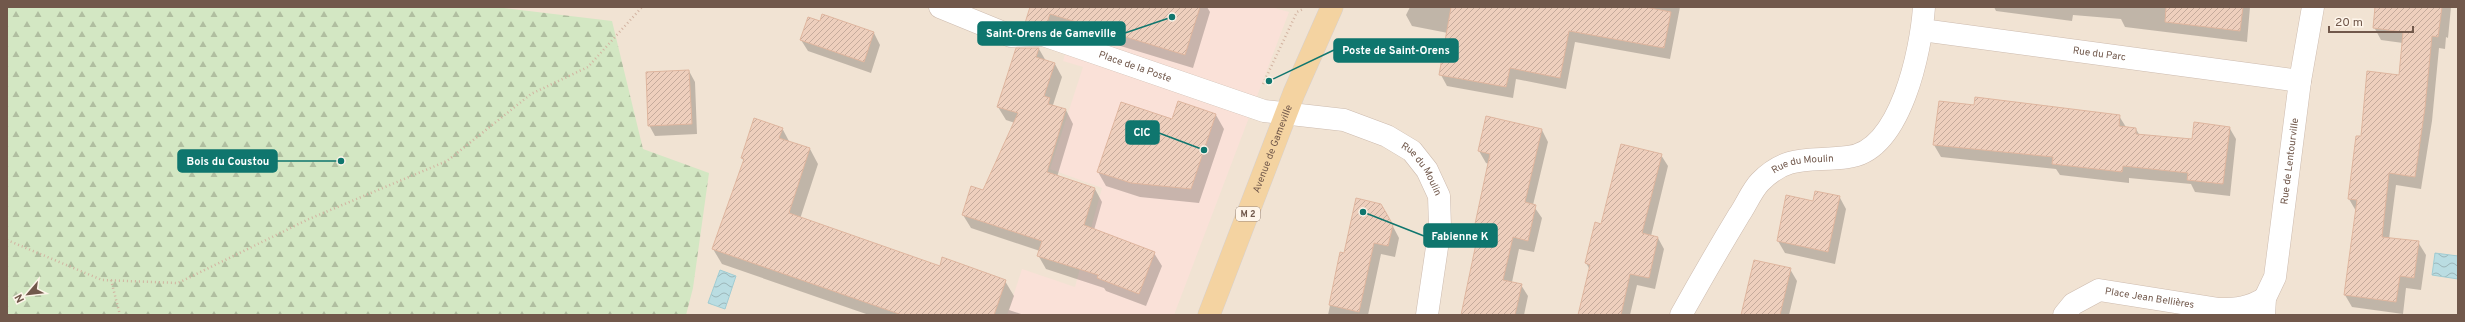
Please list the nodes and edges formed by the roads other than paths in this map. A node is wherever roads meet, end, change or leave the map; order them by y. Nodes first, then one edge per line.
1 (940, 7) edge
2 (1332, 7) edge
3 (1924, 7) edge
4 (2313, 7) edge
5 (1922, 30) junction
6 (2300, 81) junction
7 (1286, 114) junction
8 (2264, 306) edge
9 (1209, 315) edge
10 (1427, 315) edge
11 (1681, 315) edge
12 (2064, 315) edge

1 - 7 street, Place de la Poste
2 - 7 main road, Avenue de Gameville / M 2
3 - 5 street
4 - 6 street, Rue de Lentourville
5 - 6 street, Rue du Parc
5 - 11 street, Rue du Moulin
6 - 8 street, Rue de Lentourville
7 - 9 main road, Avenue de Gameville / M 2
7 - 10 street, Rue du Moulin
8 - 12 street, Place Jean Bellières

